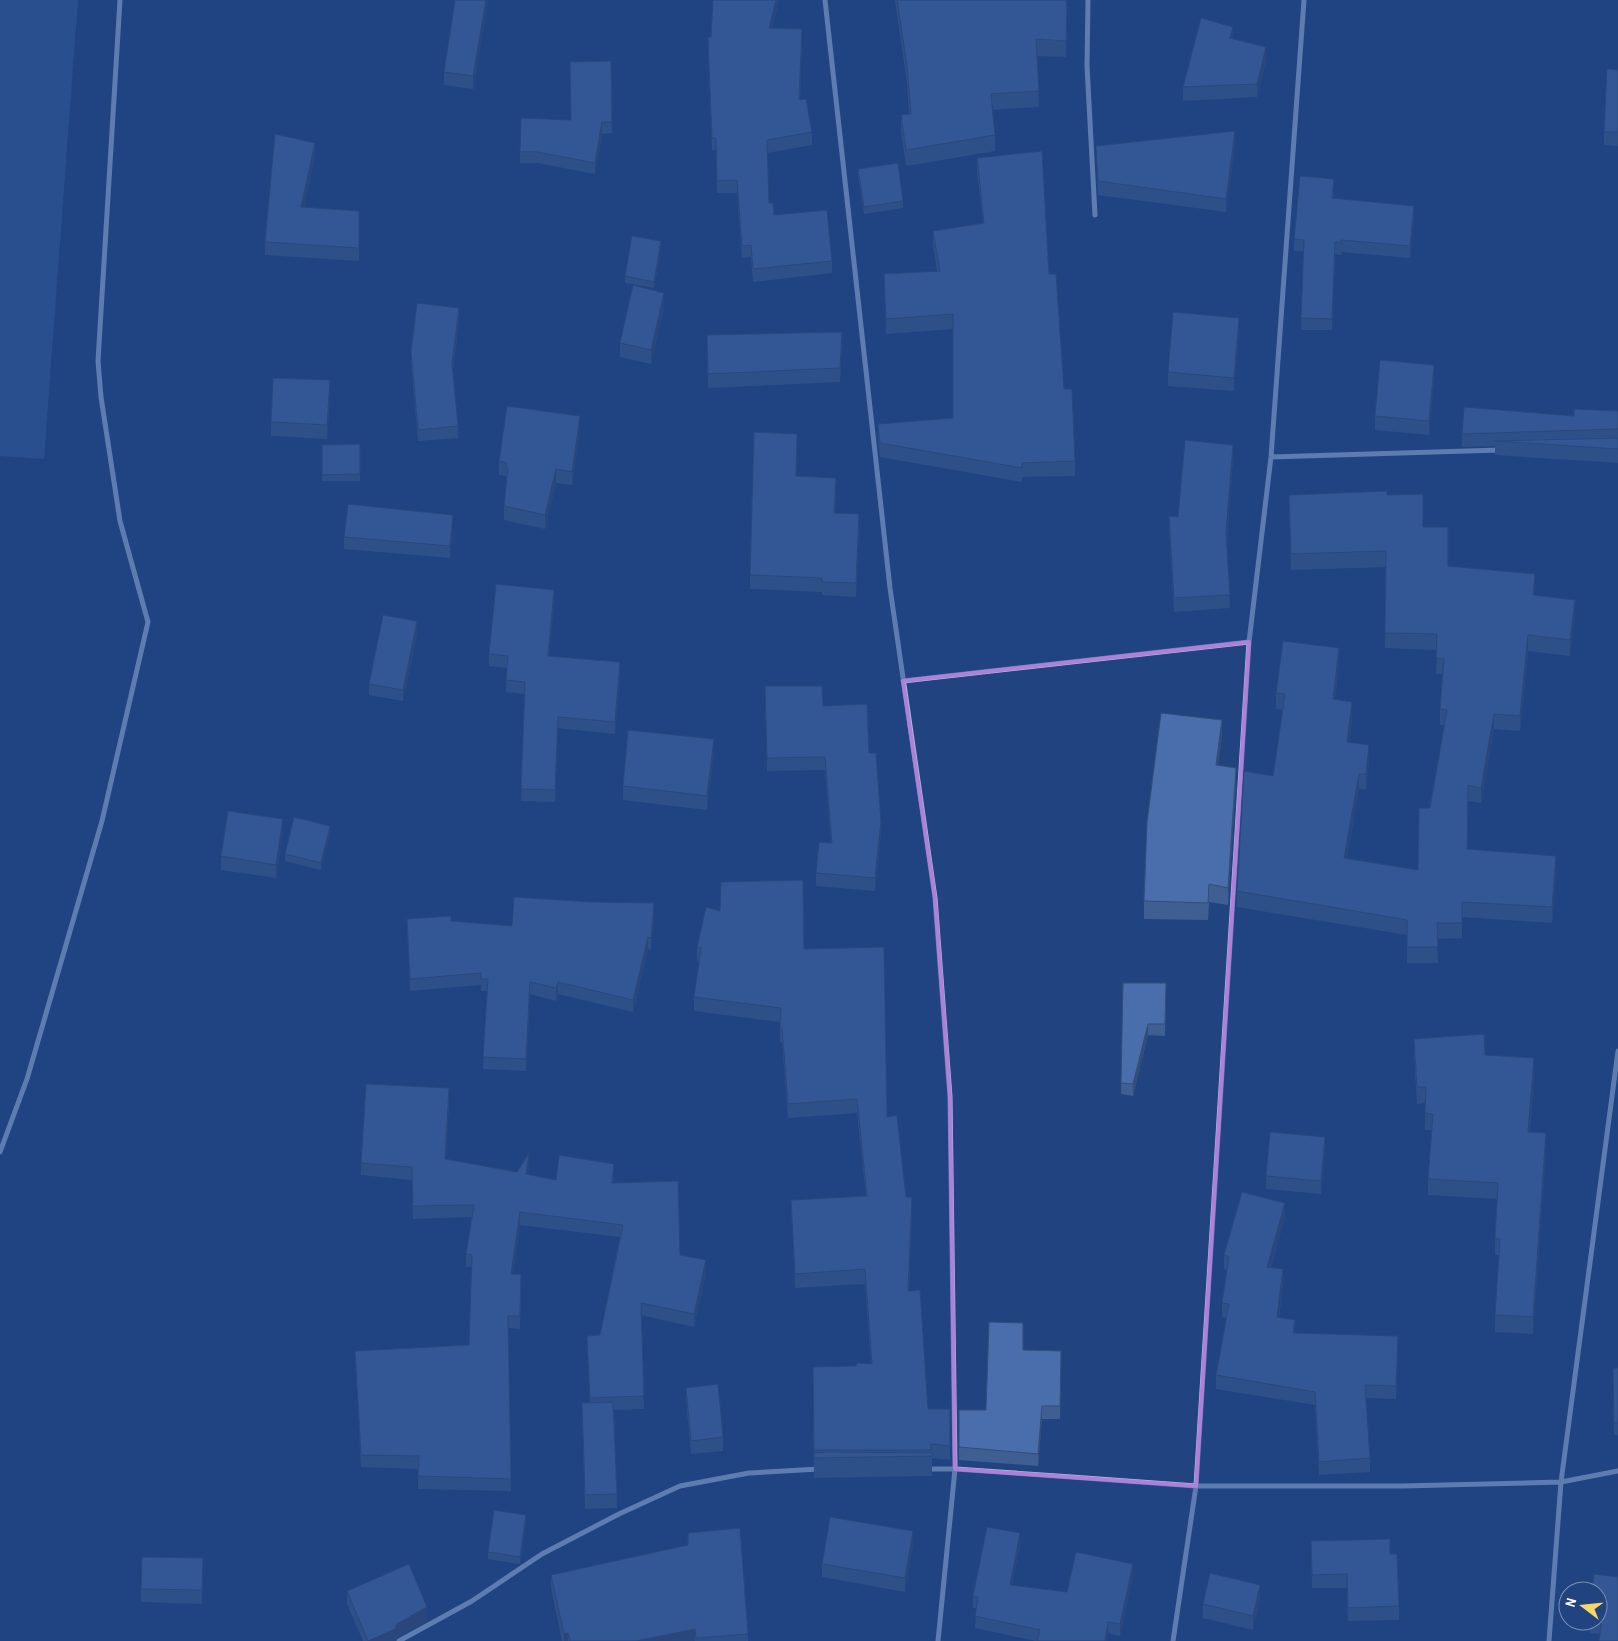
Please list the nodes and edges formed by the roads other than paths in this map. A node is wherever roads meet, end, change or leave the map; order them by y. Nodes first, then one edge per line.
1 (120, 0) edge
2 (824, 0) edge
3 (1088, 0) edge
4 (1304, 0) edge
5 (1095, 215) dead end
6 (1509, 450) edge
7 (1272, 456) junction
8 (1249, 642) junction
9 (903, 681) junction
10 (1618, 1051) edge
11 (0, 1152) edge
12 (828, 1468) edge
13 (916, 1469) edge
14 (955, 1469) junction
15 (1618, 1471) edge
16 (1561, 1482) junction
17 (1196, 1486) junction
18 (400, 1641) edge
19 (938, 1641) edge
20 (1173, 1641) edge
21 (1550, 1641) edge

1 - 11 street
2 - 9 street
3 - 5 street
4 - 7 street
6 - 7 street
7 - 8 street
8 - 9 street
8 - 17 street
9 - 14 street
10 - 16 street
12 - 18 street
13 - 14 street
14 - 17 street
14 - 19 street
15 - 16 street
16 - 17 street
16 - 21 street
17 - 20 street

